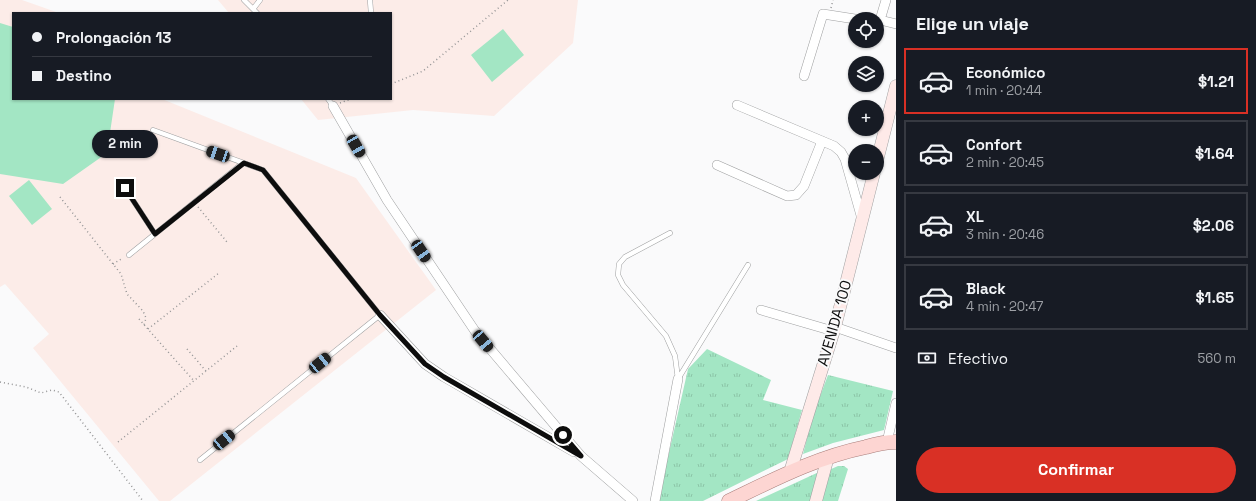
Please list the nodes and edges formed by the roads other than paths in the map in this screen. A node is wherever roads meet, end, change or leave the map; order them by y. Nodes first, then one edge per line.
1 (244, 0) edge
2 (260, 0) edge
3 (370, 0) edge
4 (886, 0) edge
5 (255, 11) edge
6 (371, 12) edge
7 (882, 12) edge
8 (848, 18) edge
9 (884, 21) edge
10 (896, 24) edge
11 (804, 76) dead end
12 (896, 86) edge
13 (330, 102) edge
14 (737, 106) dead end
15 (153, 130) dead end
16 (822, 141) junction
17 (881, 144) edge
18 (244, 163) junction
19 (717, 165) dead end
20 (872, 180) edge
21 (125, 188) dead end
22 (862, 219) junction
23 (670, 233) dead end
24 (155, 234) junction
25 (128, 255) road end
26 (748, 265) dead end
27 (761, 310) dead end
28 (380, 315) junction
29 (834, 329) junction
30 (896, 348) edge
31 (678, 379) junction
32 (896, 403) edge
33 (892, 442) edge
34 (581, 456) junction
35 (828, 457) junction
36 (200, 460) dead end
37 (790, 472) junction
38 (633, 501) edge
39 (655, 501) edge
40 (729, 501) edge
41 (816, 501) edge

1 - 5 lane
2 - 5 lane
3 - 6 lane
4 - 7 street
8 - 11 street
9 - 10 street
12 - 17 street
13 - 34 street
14 - 16 street
15 - 18 lane
16 - 19 street
16 - 22 street
18 - 24 lane
18 - 28 lane
20 - 22 street, AVENIDA 100
21 - 24 lane
22 - 29 street, AVENIDA 100
23 - 31 lane
24 - 25 lane
26 - 31 lane
27 - 29 street
28 - 34 street
28 - 36 lane
29 - 30 street
29 - 37 street, AVENIDA 100
31 - 39 street
32 - 33 street
33 - 35 main road
34 - 38 street
35 - 37 main road
35 - 41 street
37 - 40 main road

